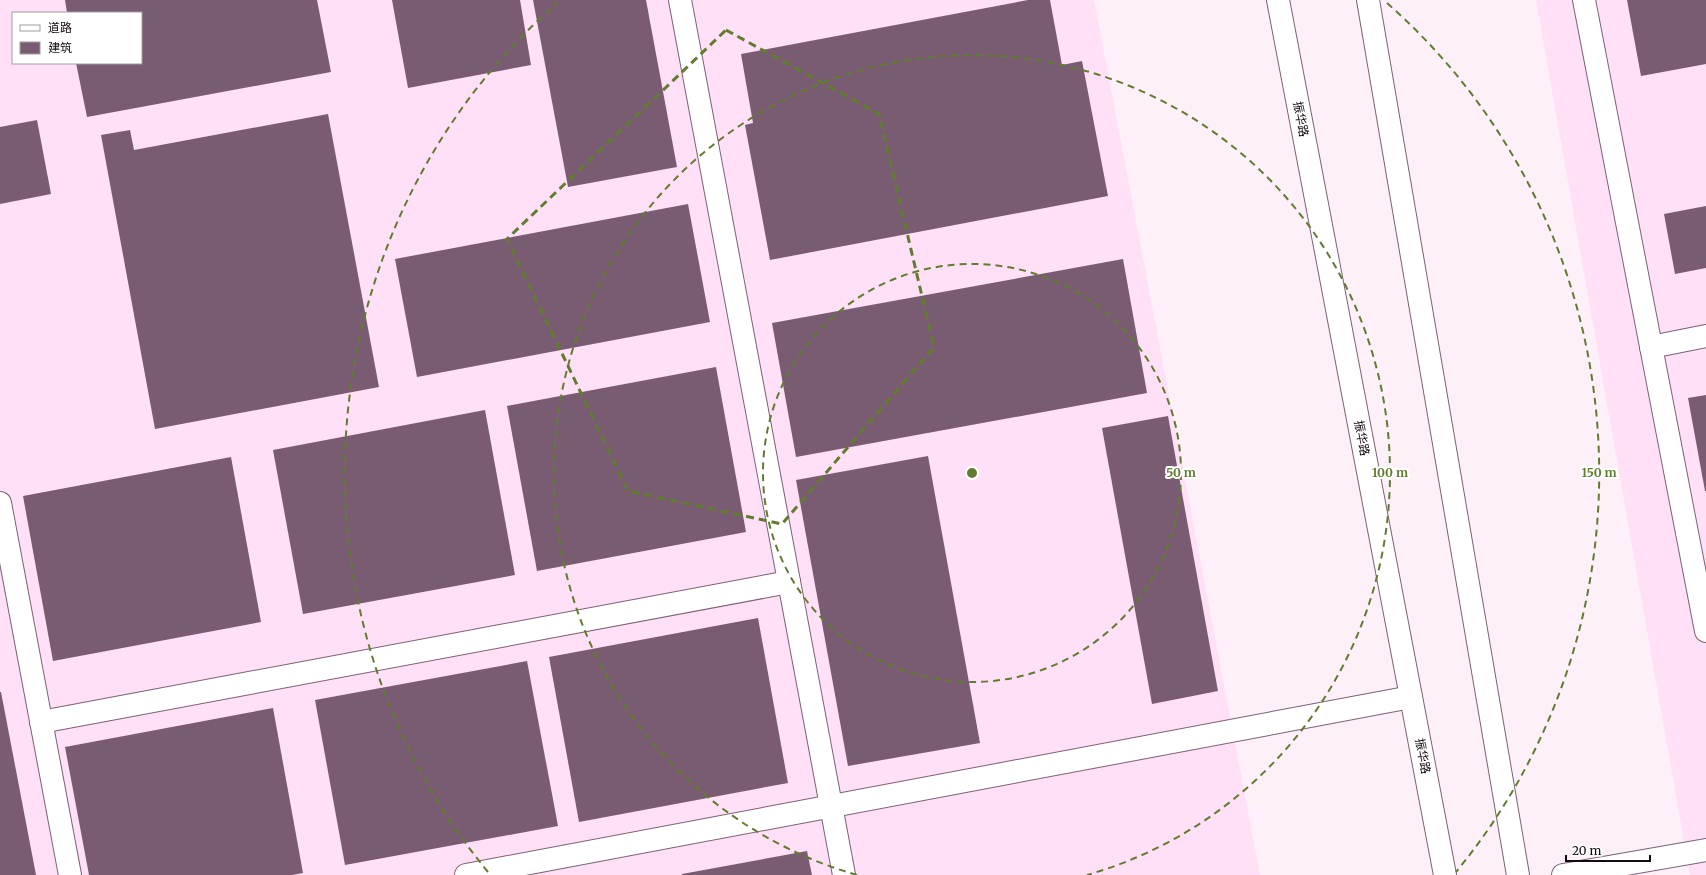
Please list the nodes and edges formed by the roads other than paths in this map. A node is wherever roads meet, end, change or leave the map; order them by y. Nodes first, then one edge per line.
1 (680, 0) edge
2 (1278, 0) edge
3 (1368, 0) edge
4 (1584, 0) edge
5 (1706, 336) edge
6 (1651, 346) junction
7 (0, 503) edge
8 (789, 582) junction
9 (1706, 631) edge
10 (1411, 697) junction
11 (41, 722) junction
12 (831, 806) junction
13 (1706, 850) edge
14 (70, 875) edge
15 (466, 875) edge
16 (844, 875) edge
17 (1445, 875) edge
18 (1518, 875) edge
19 (1564, 875) edge

1 - 8 main road
2 - 10 main road, 振华路
3 - 18 main road
4 - 6 main road
5 - 6 main road
6 - 9 main road
7 - 11 main road
8 - 11 main road
8 - 12 main road
10 - 12 main road
10 - 17 main road, 振华路
11 - 14 main road
12 - 15 main road
12 - 16 main road
13 - 19 main road

